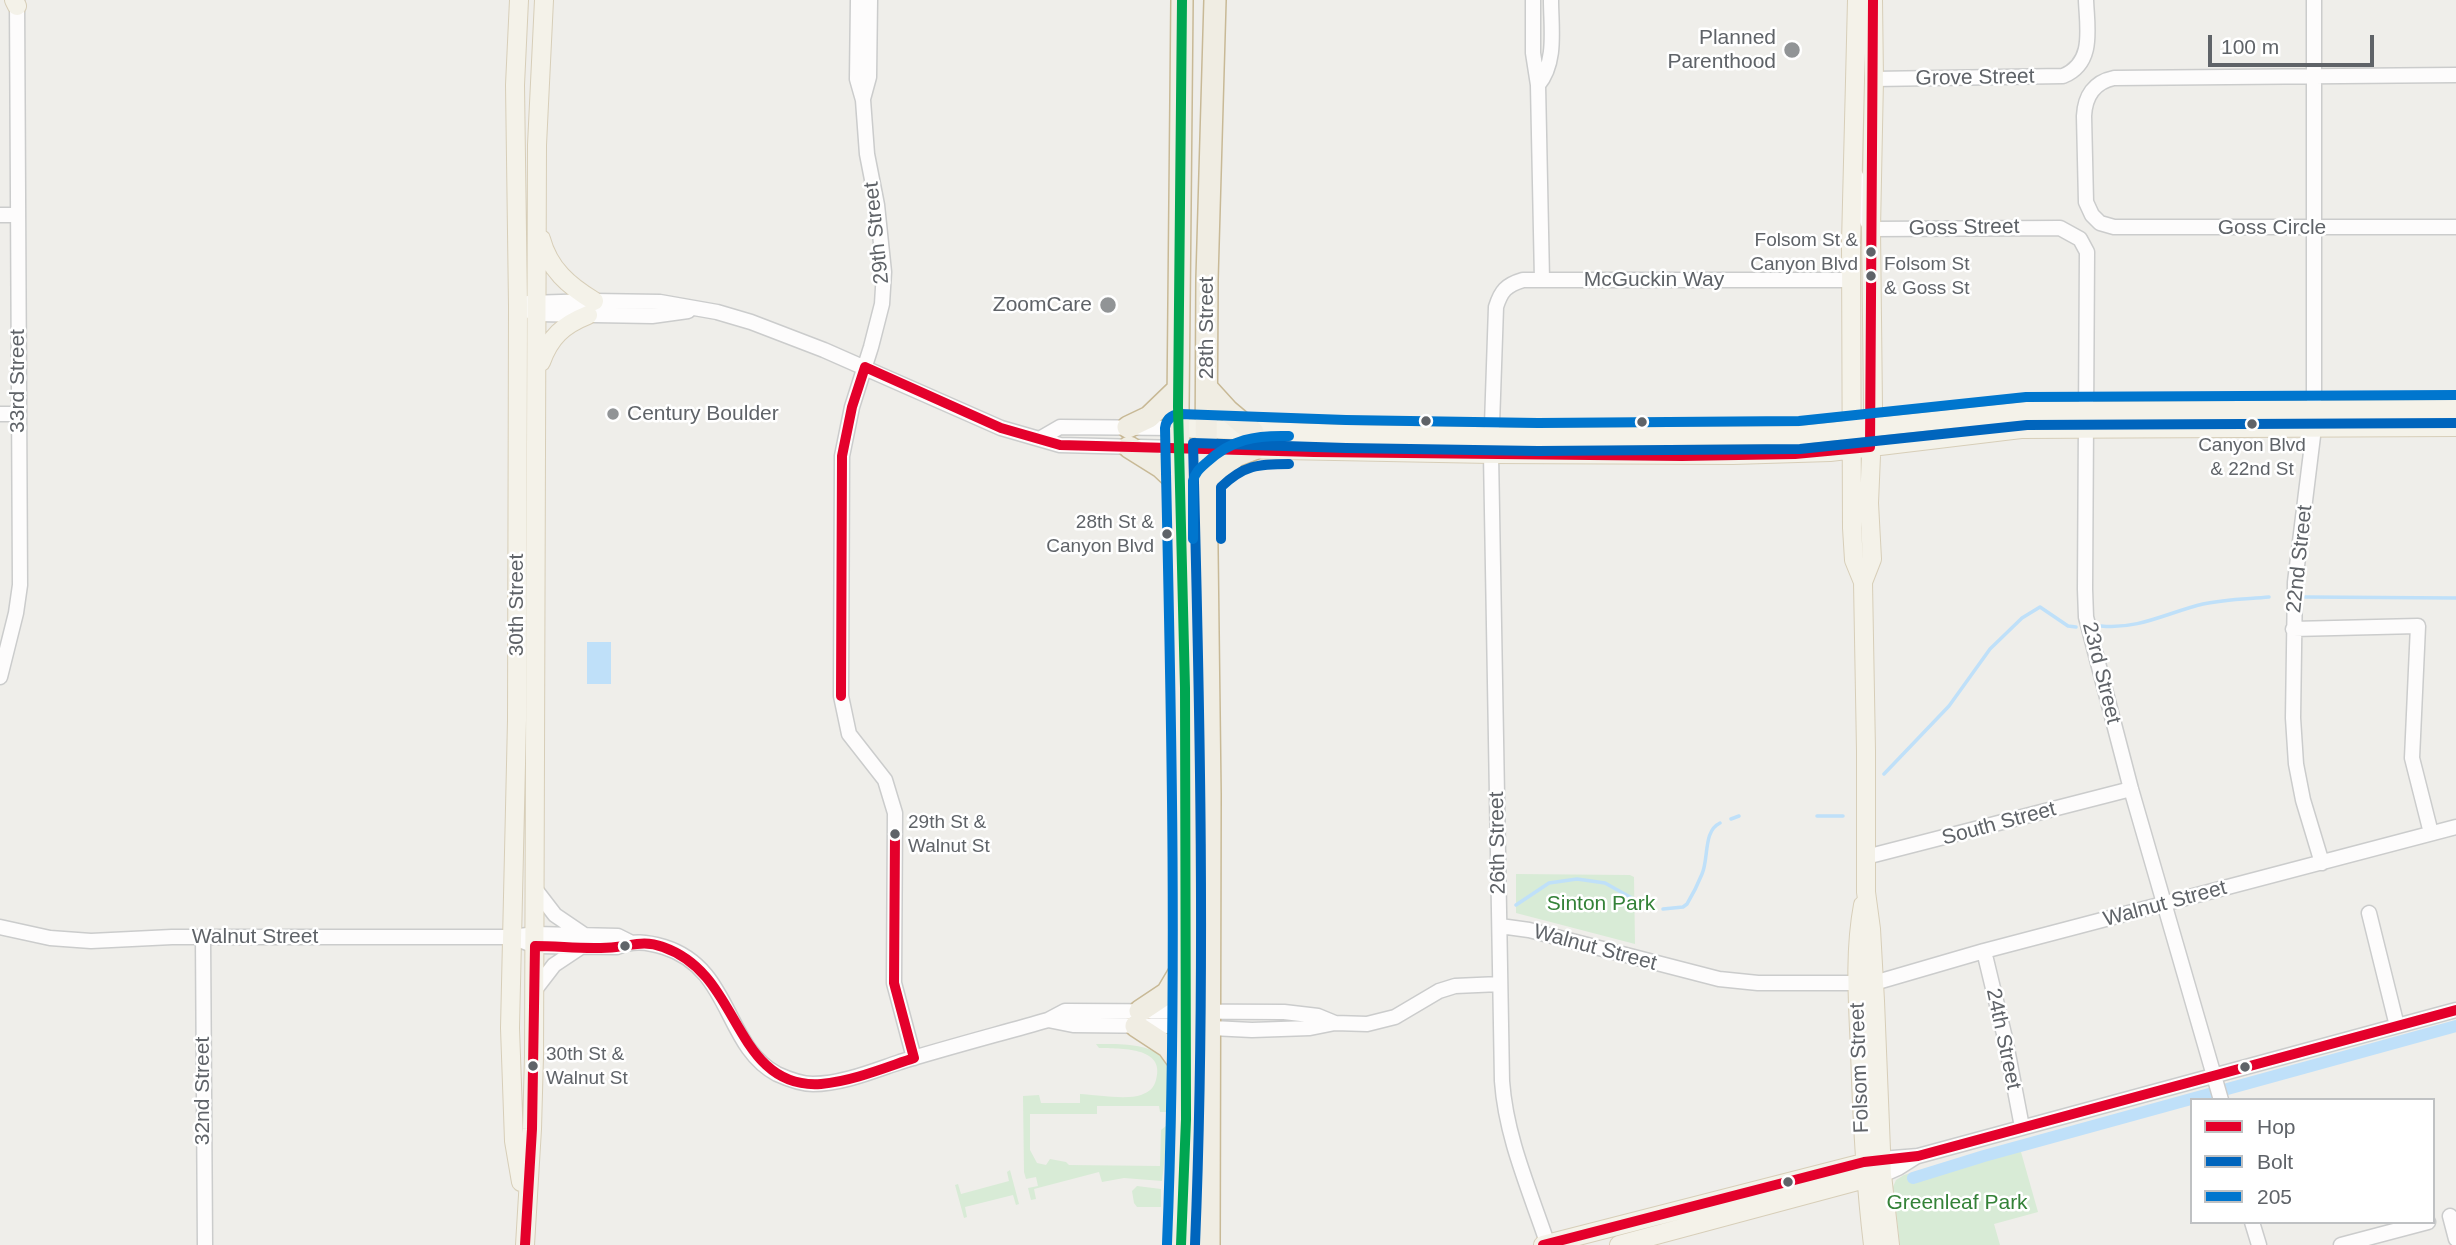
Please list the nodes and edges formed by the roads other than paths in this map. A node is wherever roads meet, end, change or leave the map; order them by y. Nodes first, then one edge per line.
1 (858, 0) edge
2 (870, 0) edge
3 (1182, 0) edge
4 (1215, 0) edge
5 (1533, 0) edge
6 (1551, 0) edge
7 (1857, 0) edge
8 (1873, 0) edge
9 (2086, 0) edge
10 (2314, 0) edge
11 (16, 2) edge
12 (519, 2) edge
13 (545, 6) edge
14 (2456, 75) edge
15 (2315, 76) junction
16 (1874, 79) junction
17 (1538, 85) junction
18 (863, 100) junction
19 (1853, 170) junction
20 (0, 215) edge
21 (19, 215) junction
22 (537, 225) junction
23 (2456, 227) edge
24 (2314, 228) junction
25 (1871, 229) junction
26 (2077, 236) joint
27 (1851, 280) junction
28 (1542, 281) junction
29 (518, 306) junction
30 (537, 308) junction
31 (591, 308) junction
32 (865, 367) junction
33 (537, 372) junction
34 (1178, 389) junction
35 (1208, 389) junction
36 (2087, 409) junction
37 (2456, 409) edge
38 (0, 414) edge
39 (18, 414) junction
40 (2314, 419) junction
41 (1871, 427) junction
42 (2456, 427) edge
43 (2086, 428) junction
44 (1851, 430) junction
45 (1491, 435) junction
46 (1128, 437) junction
47 (1179, 438) junction
48 (1207, 439) junction
49 (1254, 440) junction
50 (1870, 447) junction
51 (1851, 450) junction
52 (1491, 454) junction
53 (1207, 481) junction
54 (1179, 484) junction
55 (1863, 582) junction
56 (2293, 629) junction
57 (0, 677) edge
58 (2131, 789) junction
59 (2456, 827) edge
60 (2431, 833) junction
61 (1866, 857) junction
62 (2322, 863) junction
63 (535, 889) junction
64 (2165, 904) junction
65 (2369, 913) dead end
66 (1500, 926) junction
67 (0, 927) edge
68 (203, 937) junction
69 (512, 937) junction
70 (535, 940) junction
71 (583, 941) junction
72 (1984, 951) junction
73 (1186, 961) junction
74 (1866, 983) junction
75 (1500, 984) junction
76 (534, 991) junction
77 (2456, 1010) edge
78 (1138, 1018) junction
79 (1186, 1018) junction
80 (1210, 1019) junction
81 (2398, 1026) junction
82 (914, 1058) junction
83 (1186, 1072) junction
84 (2217, 1087) edge
85 (2022, 1127) junction
86 (1873, 1169) junction
87 (1743, 1194) junction
88 (526, 1209) junction
89 (2453, 1216) edge
90 (2435, 1220) edge
91 (2253, 1224) edge
92 (2420, 1224) edge
93 (1676, 1230) junction
94 (2456, 1239) edge
95 (1546, 1244) edge
96 (205, 1245) edge
97 (525, 1245) edge
98 (1181, 1245) edge
99 (1209, 1245) edge
100 (1619, 1245) edge
101 (1873, 1245) edge
102 (1890, 1245) edge
103 (2259, 1245) edge
104 (2341, 1245) edge

1 - 18 street, 29th Street
2 - 18 street, 29th Street
3 - 34 highway, 28th Street
4 - 35 highway, 28th Street
5 - 17 street
6 - 17 street
7 - 19 main road, Folsom Street
8 - 16 main road, Folsom Street
9 - 16 street, Grove Street
10 - 15 street, 22nd Street
11 - 21 street, 33rd Street
12 - 29 main road, 30th Street
13 - 22 main road, 30th Street
14 - 15 street
15 - 24 street, 22nd Street
15 - 24 street, Goss Circle
16 - 25 main road, Folsom Street
17 - 28 street
18 - 32 street, 29th Street
19 - 25 street
19 - 27 main road, Folsom Street
20 - 21 street
21 - 39 street, 33rd Street
22 - 30 main road, 30th Street
22 - 31 main road
23 - 24 street, Goss Circle
24 - 40 street, 22nd Street
25 - 26 street, Goss Street
25 - 41 main road, Folsom Street
26 - 36 street, 23rd Street
27 - 28 street, McGuckin Way
27 - 44 main road, Folsom Street
28 - 45 street, McGuckin Way
29 - 30 street
29 - 69 main road, 30th Street
30 - 31 street
30 - 33 main road, 30th Street
31 - 32 street
31 - 33 main road
32 - 46 street
32 - 82 street, 29th Street
33 - 63 main road, 30th Street
34 - 46 highway
34 - 47 highway, 28th Street
35 - 48 highway, 28th Street
35 - 49 highway
36 - 40 main road
36 - 41 main road
36 - 43 street, 23rd Street
37 - 40 main road
38 - 39 street
39 - 57 street, 33rd Street
40 - 42 main road
40 - 43 main road
40 - 56 street, 22nd Street
41 - 44 main road
41 - 50 main road, Folsom Street
43 - 50 main road
43 - 58 street, 23rd Street
44 - 45 main road
44 - 51 main road, Folsom Street
45 - 49 main road
45 - 52 street, 26th Street
46 - 47 street
46 - 54 highway
47 - 48 main road
47 - 54 highway, 28th Street
48 - 49 main road
48 - 53 highway, 28th Street
49 - 52 main road
49 - 53 highway
50 - 51 main road
50 - 55 main road, Folsom Street
51 - 52 main road
51 - 55 main road, Folsom Street
52 - 66 street, 26th Street
53 - 80 highway, 28th Street
54 - 73 highway, 28th Street
55 - 61 main road, Folsom Street
56 - 60 street
56 - 62 street, 22nd Street
58 - 61 street, South Street
58 - 64 street, 23rd Street
59 - 60 street, Walnut Street
60 - 62 street, Walnut Street
61 - 74 main road, Folsom Street
62 - 64 street, Walnut Street
63 - 70 main road, 30th Street
63 - 71 street
64 - 72 street, Walnut Street
64 - 84 street, 23rd Street
65 - 81 street
66 - 74 street, Walnut Street
66 - 75 street, 26th Street
67 - 68 street, Walnut Street
68 - 69 street, Walnut Street
68 - 96 street, 32nd Street
69 - 70 street, Walnut Street
69 - 88 main road, 30th Street
70 - 71 street, Walnut Street
70 - 76 main road, 30th Street
71 - 76 street
71 - 82 street, Walnut Street
72 - 74 street, Walnut Street
72 - 85 street, 24th Street
73 - 78 highway
73 - 79 highway, 28th Street
74 - 86 main road, Folsom Street
75 - 80 street, Walnut Street
75 - 95 street, 26th Street
76 - 88 main road, 30th Street
77 - 81 street
78 - 79 street, Walnut Street
78 - 82 street, Walnut Street
78 - 83 highway
79 - 80 street, Walnut Street
79 - 83 highway, 28th Street
80 - 99 highway, 28th Street
81 - 84 street
83 - 98 highway, 28th Street
84 - 85 street
85 - 86 street
86 - 87 main road
86 - 93 main road
86 - 101 main road, Folsom Street
86 - 102 main road, Folsom Street
87 - 93 main road
87 - 95 main road
88 - 97 main road, 30th Street
89 - 90 street
89 - 94 street
91 - 103 street
92 - 104 street
93 - 100 main road

